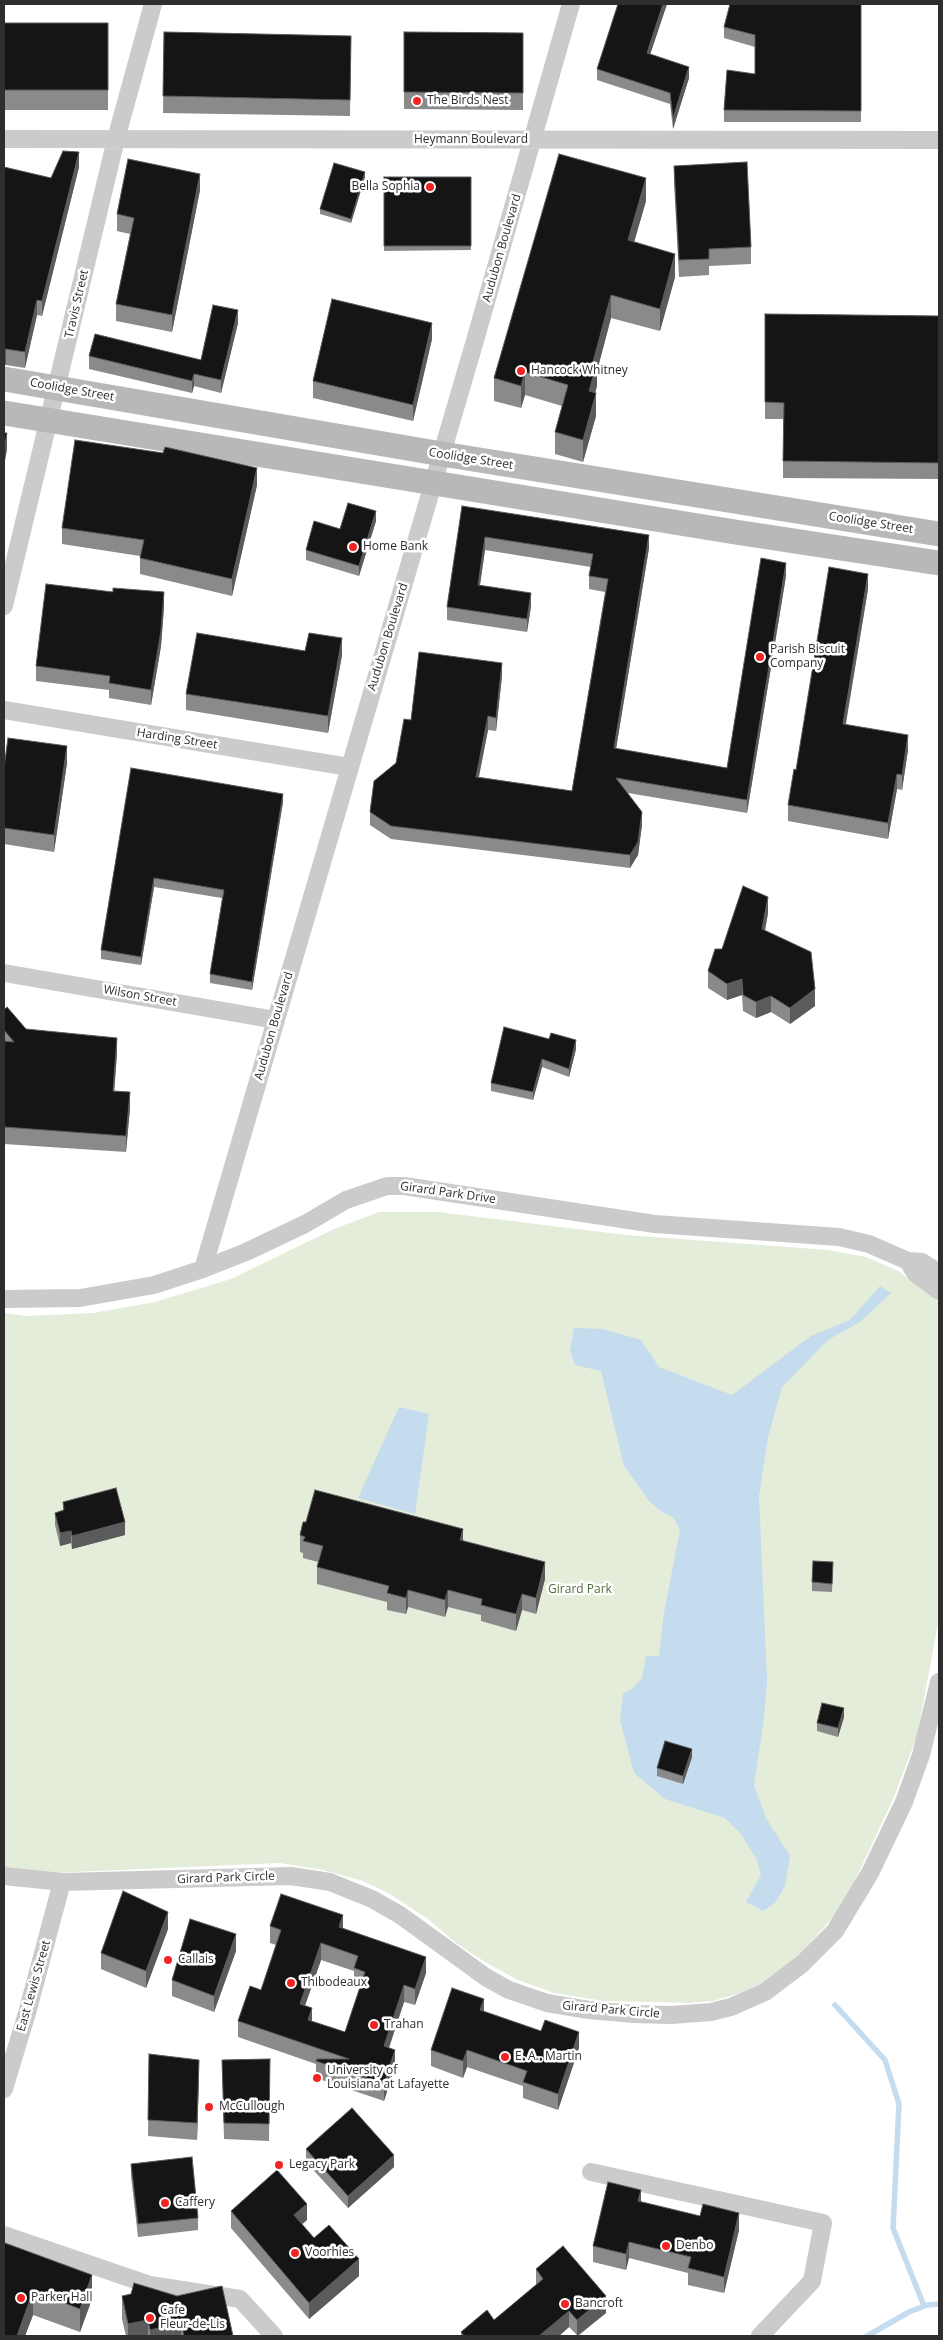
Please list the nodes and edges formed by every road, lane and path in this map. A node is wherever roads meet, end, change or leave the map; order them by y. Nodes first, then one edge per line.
1 (154, 4) edge
2 (571, 4) edge
3 (4, 139) edge
4 (116, 139) junction
5 (532, 140) junction
6 (939, 140) edge
7 (4, 379) edge
8 (58, 388) junction
9 (4, 413) edge
10 (50, 420) junction
11 (442, 454) junction
12 (434, 483) junction
13 (939, 534) edge
14 (939, 563) edge
15 (4, 606) edge
16 (4, 710) edge
17 (349, 767) junction
18 (4, 973) edge
19 (276, 1020) junction
20 (908, 1261) junction
21 (203, 1270) junction
22 (939, 1273) edge
23 (939, 1291) edge
24 (4, 1299) edge
25 (939, 1682) edge
26 (4, 1876) edge
27 (62, 1882) junction
28 (4, 2089) edge
29 (591, 2172) dead end
30 (4, 2235) edge
31 (274, 2336) edge
32 (760, 2336) edge

1 - 4 street, Travis Street
2 - 5 street, Audubon Boulevard
3 - 4 street, Heymann Boulevard
4 - 5 street, Heymann Boulevard
4 - 8 street, Travis Street
5 - 6 street, Heymann Boulevard
5 - 11 street, Audubon Boulevard
7 - 8 street, Coolidge Street
8 - 10 street, Travis Street
8 - 11 street, Coolidge Street
9 - 10 street
10 - 12 street
10 - 15 street, Travis Street
11 - 12 street, Audubon Boulevard
11 - 13 street, Coolidge Street
12 - 14 street
12 - 17 street, Audubon Boulevard
16 - 17 street, Harding Street
17 - 19 street, Audubon Boulevard
18 - 19 street, Wilson Street
19 - 21 street, Audubon Boulevard
20 - 21 street, Girard Park Drive
20 - 22 street, Girard Park Drive
20 - 23 street, Girard Park Drive
21 - 24 street, Girard Park Drive
25 - 27 street, Girard Park Circle
26 - 27 street, Girard Park Circle
27 - 28 street, East Lewis Street
29 - 32 street
30 - 31 street

